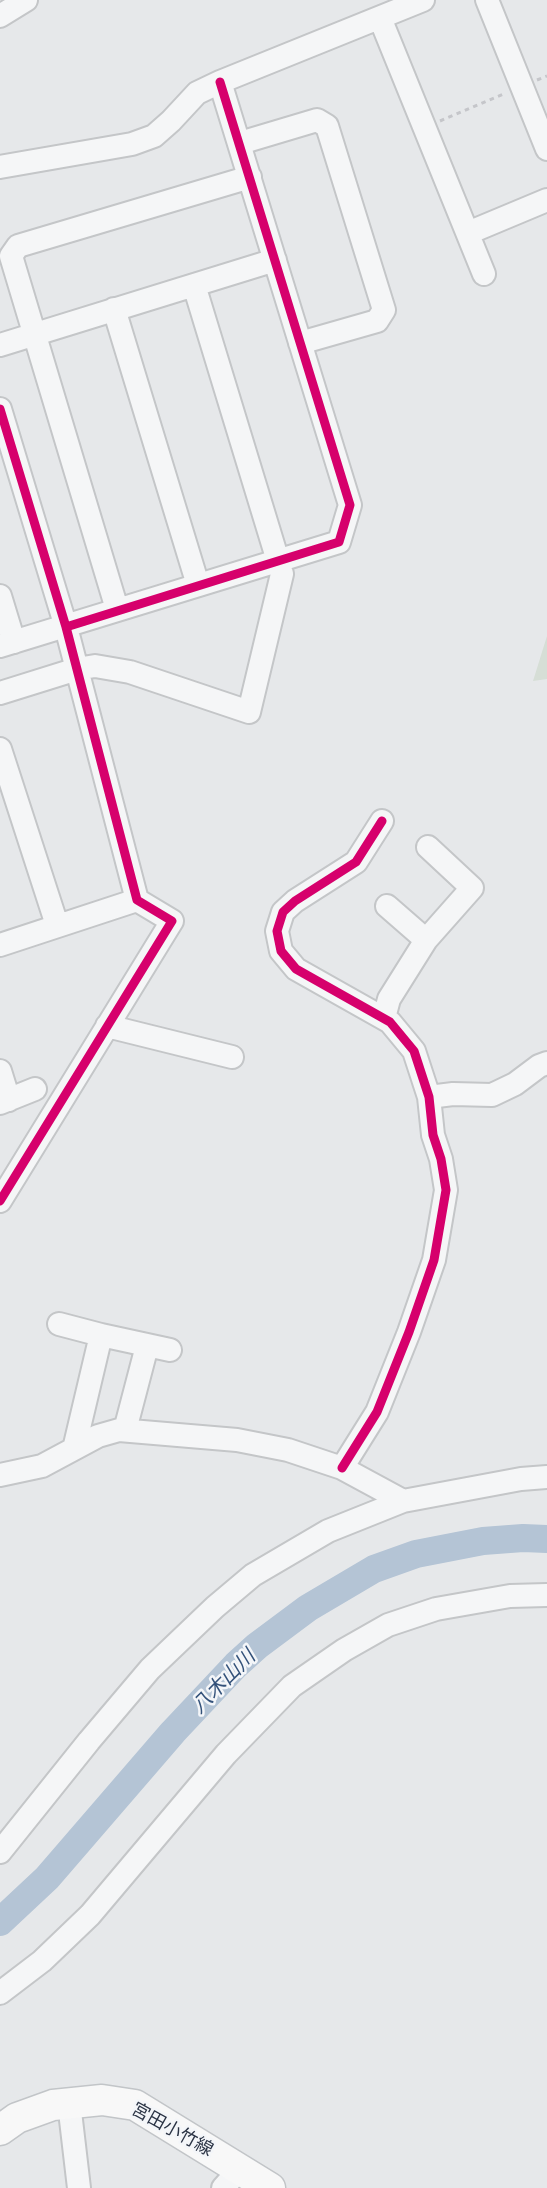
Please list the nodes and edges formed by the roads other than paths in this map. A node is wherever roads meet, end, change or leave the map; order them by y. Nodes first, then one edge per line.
1 (26, 0) edge
2 (423, 0) edge
3 (487, 0) edge
4 (0, 16) edge
5 (380, 18) junction
6 (220, 82) junction
7 (240, 143) junction
8 (547, 149) edge
9 (0, 167) edge
10 (250, 177) junction
11 (547, 201) edge
12 (468, 233) junction
13 (275, 260) junction
14 (484, 274) dead end
15 (194, 285) junction
16 (114, 309) junction
17 (33, 334) junction
18 (300, 343) junction
19 (0, 345) edge
20 (0, 409) edge
21 (279, 561) junction
22 (198, 585) junction
23 (0, 596) edge
24 (117, 609) junction
25 (66, 627) junction
26 (7, 644) edge
27 (76, 669) junction
28 (0, 693) edge
29 (0, 749) edge
30 (382, 821) dead end
31 (428, 848) dead end
32 (136, 900) junction
33 (387, 906) dead end
34 (57, 925) junction
35 (426, 940) junction
36 (0, 945) edge
37 (384, 1018) junction
38 (106, 1026) junction
39 (232, 1057) dead end
40 (547, 1063) edge
41 (0, 1071) edge
42 (35, 1089) dead end
43 (429, 1097) junction
44 (5, 1102) edge
45 (0, 1201) edge
46 (59, 1324) dead end
47 (101, 1335) junction
48 (147, 1346) junction
49 (170, 1350) dead end
50 (125, 1430) junction
51 (74, 1449) junction
52 (342, 1468) junction
53 (0, 1475) edge
54 (547, 1478) edge
55 (403, 1501) junction
56 (547, 1595) edge
57 (0, 1852) edge
58 (0, 1993) edge
59 (69, 2103) junction
60 (0, 2130) edge
61 (231, 2179) edge
62 (79, 2188) edge
63 (270, 2188) edge

1 - 4 street
2 - 5 street
3 - 8 street
5 - 6 street
5 - 12 street
6 - 7 street
6 - 9 street
7 - 10 street
7 - 18 street
10 - 13 street
10 - 17 street
11 - 12 street
12 - 14 street
13 - 15 street
13 - 18 street
15 - 16 street
15 - 21 street
16 - 17 street
16 - 22 street
17 - 19 street
17 - 24 street
18 - 21 street
20 - 25 street
21 - 22 street
21 - 27 street
22 - 24 street
23 - 26 street
24 - 25 street
25 - 26 street
25 - 27 street
27 - 28 street
27 - 32 street
29 - 34 street
30 - 37 street
31 - 35 street
32 - 34 street
32 - 38 street
33 - 35 street
34 - 36 street
35 - 37 street
37 - 43 street
38 - 39 street
38 - 45 street
40 - 43 street
41 - 44 street
42 - 44 street
43 - 52 street
46 - 47 street
47 - 48 street
47 - 51 street
48 - 49 street
48 - 50 street
50 - 51 street
50 - 52 street
51 - 53 street
52 - 55 street
54 - 55 street
55 - 57 street
56 - 58 street
59 - 60 main road, 宮田小竹線
59 - 61 main road, 宮田小竹線
59 - 62 street
61 - 63 main road, 宮田小竹線

